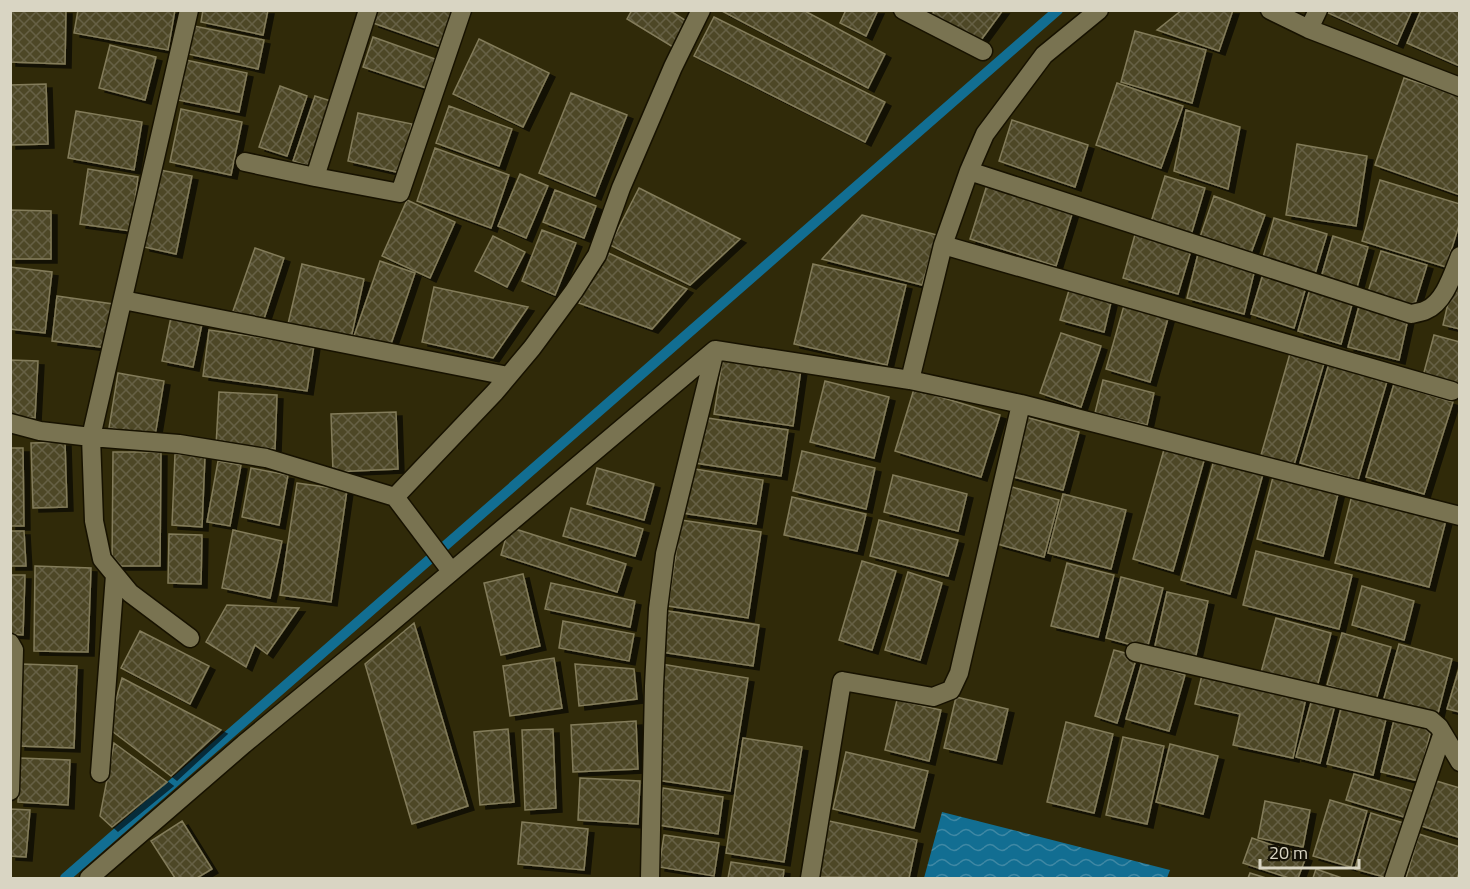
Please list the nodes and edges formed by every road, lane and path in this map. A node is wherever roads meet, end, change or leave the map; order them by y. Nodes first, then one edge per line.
1 (189, 10) edge
2 (368, 10) edge
3 (462, 10) edge
4 (701, 10) edge
5 (903, 10) edge
6 (1099, 10) edge
7 (1270, 10) edge
8 (1318, 10) edge
9 (1309, 29) junction
10 (983, 51) dead end
11 (1460, 87) edge
12 (245, 162) dead end
13 (969, 171) junction
14 (315, 177) junction
15 (943, 245) junction
16 (1460, 256) edge
17 (123, 300) junction
18 (715, 350) junction
19 (508, 376) junction
20 (910, 380) junction
21 (1452, 391) dead end
22 (1021, 404) junction
23 (10, 423) edge
24 (91, 437) junction
25 (395, 497) junction
26 (1460, 516) edge
27 (446, 565) junction
28 (115, 575) junction
29 (190, 638) dead end
30 (10, 644) edge
31 (1135, 652) dead end
32 (1442, 735) junction
33 (1460, 762) edge
34 (100, 773) dead end
35 (10, 791) edge
36 (89, 879) edge
37 (650, 879) edge
38 (810, 879) edge
39 (1394, 879) edge

1 - 17 street
2 - 14 street
3 - 14 street
4 - 19 street
5 - 10 street
6 - 13 street
7 - 9 street
8 - 9 street
9 - 11 street
12 - 14 street
13 - 15 street
13 - 16 street
15 - 20 street
15 - 21 street
17 - 19 street
17 - 24 street
18 - 20 street
18 - 27 street
18 - 37 street
19 - 25 street
20 - 22 street
22 - 26 street
22 - 38 street
23 - 24 street
24 - 25 street
24 - 28 street
25 - 27 street
27 - 36 street
28 - 29 street
28 - 34 street
30 - 35 street
31 - 32 street
32 - 33 street
32 - 39 street

